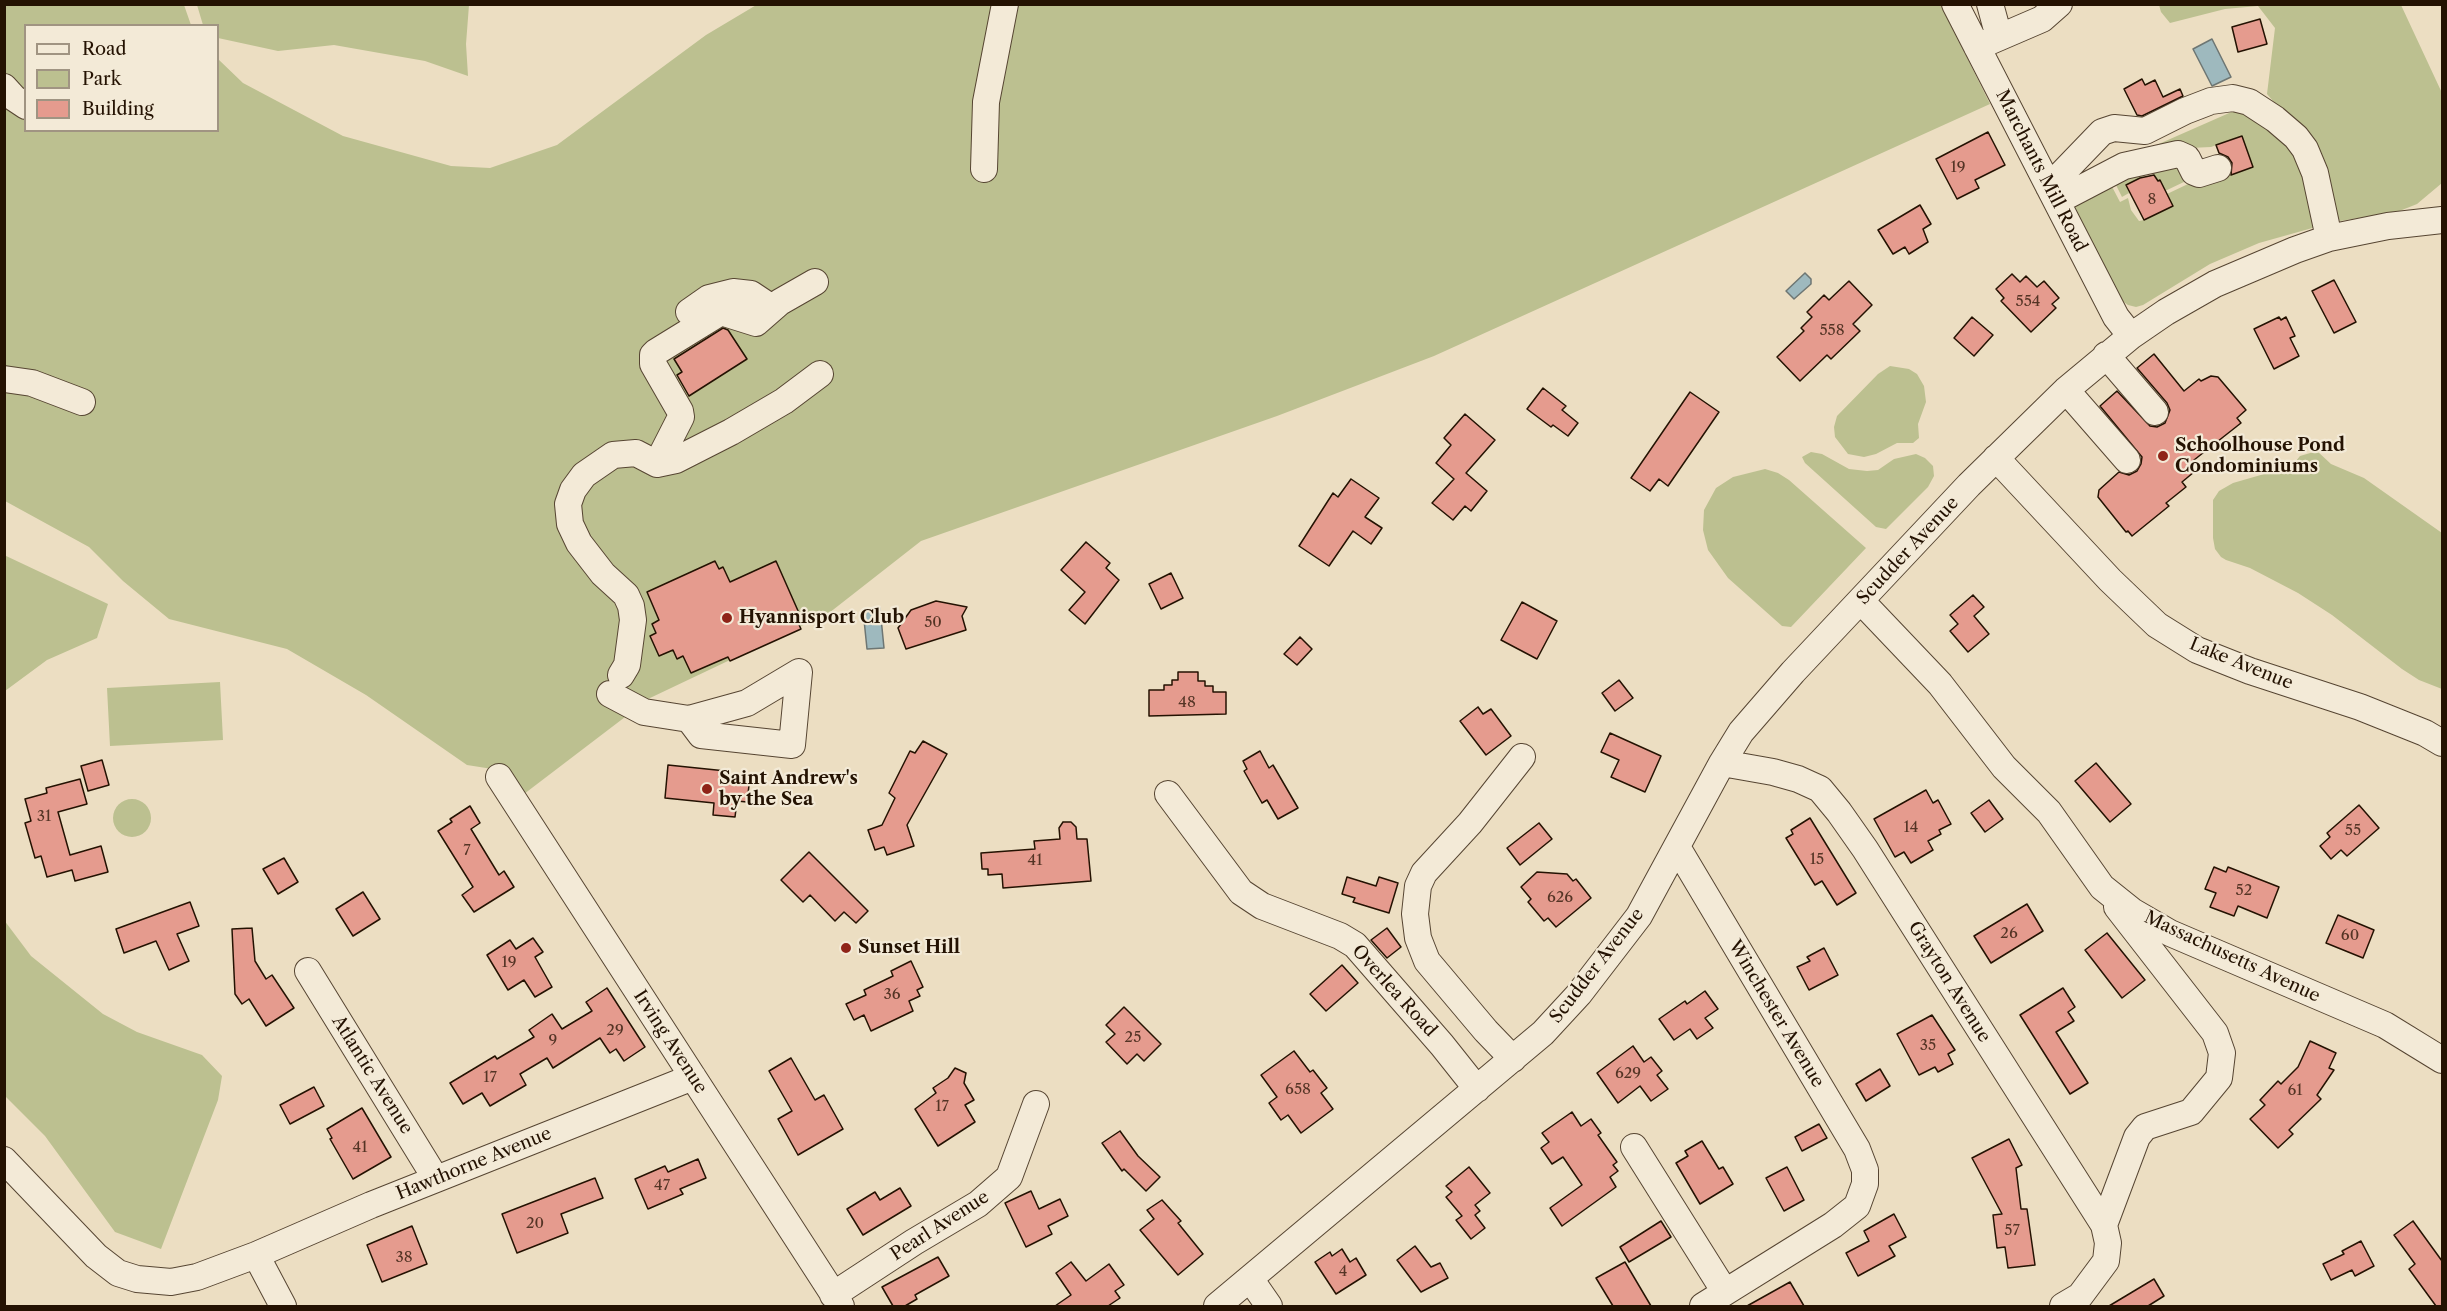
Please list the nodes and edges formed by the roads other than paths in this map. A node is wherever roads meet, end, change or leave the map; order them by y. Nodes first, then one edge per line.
1 (1005, 4) edge
2 (1955, 4) edge
3 (1989, 4) edge
4 (2059, 4) edge
5 (1988, 42) junction
6 (4, 87) edge
7 (24, 105) edge
8 (984, 168) dead end
9 (2218, 168) dead end
10 (2053, 194) junction
11 (2442, 220) edge
12 (2329, 238) junction
13 (815, 282) dead end
14 (2131, 336) junction
15 (2106, 355) junction
16 (820, 374) dead end
17 (4, 379) edge
18 (2066, 390) junction
19 (82, 402) dead end
20 (2155, 412) dead end
21 (1996, 458) junction
22 (2127, 460) dead end
23 (657, 464) junction
24 (1861, 601) junction
25 (689, 719) dead end
26 (2442, 743) edge
27 (1522, 757) dead end
28 (1722, 762) junction
29 (499, 777) dead end
30 (1168, 794) dead end
31 (1677, 847) junction
32 (2102, 887) junction
33 (308, 971) dead end
34 (1513, 1059) junction
35 (2442, 1060) edge
36 (693, 1077) junction
37 (1477, 1089) junction
38 (1036, 1104) dead end
39 (1634, 1147) dead end
40 (4, 1160) edge
41 (436, 1179) junction
42 (2104, 1226) junction
43 (256, 1256) junction
44 (1251, 1280) junction
45 (1725, 1292) junction
46 (837, 1301) edge
47 (283, 1306) edge
48 (1217, 1306) edge
49 (1269, 1306) edge
50 (1703, 1306) edge
51 (2063, 1306) edge

1 - 8 street
2 - 5 street, Marchants Mill Road
3 - 5 street
4 - 5 street
5 - 10 street, Marchants Mill Road
6 - 7 street
9 - 10 street
10 - 12 street
10 - 14 street, Marchants Mill Road
11 - 12 street, Scudder Avenue
12 - 14 street, Scudder Avenue
13 - 23 street
14 - 15 street, Scudder Avenue
15 - 18 street, Scudder Avenue
15 - 20 street
16 - 23 street
17 - 19 street
18 - 21 street, Scudder Avenue
18 - 22 street
21 - 24 street, Scudder Avenue
21 - 26 street, Lake Avenue
23 - 25 street
24 - 28 street, Scudder Avenue
24 - 32 street, Massachusetts Avenue
27 - 34 street
28 - 31 street, Scudder Avenue
28 - 42 street, Grayton Avenue
29 - 36 street, Irving Avenue
30 - 37 street, Overlea Road
31 - 34 street, Scudder Avenue
31 - 45 street, Winchester Avenue
32 - 35 street, Massachusetts Avenue
32 - 42 street
33 - 41 street, Atlantic Avenue
34 - 37 street, Scudder Avenue
36 - 41 street, Hawthorne Avenue
36 - 46 street, Irving Avenue
37 - 44 street, Scudder Avenue
38 - 46 street, Pearl Avenue
39 - 45 street
40 - 43 street, Hawthorne Avenue
41 - 43 street, Hawthorne Avenue
42 - 51 street, Grayton Avenue
43 - 47 street
44 - 48 street, Scudder Avenue
44 - 49 street
45 - 50 street

